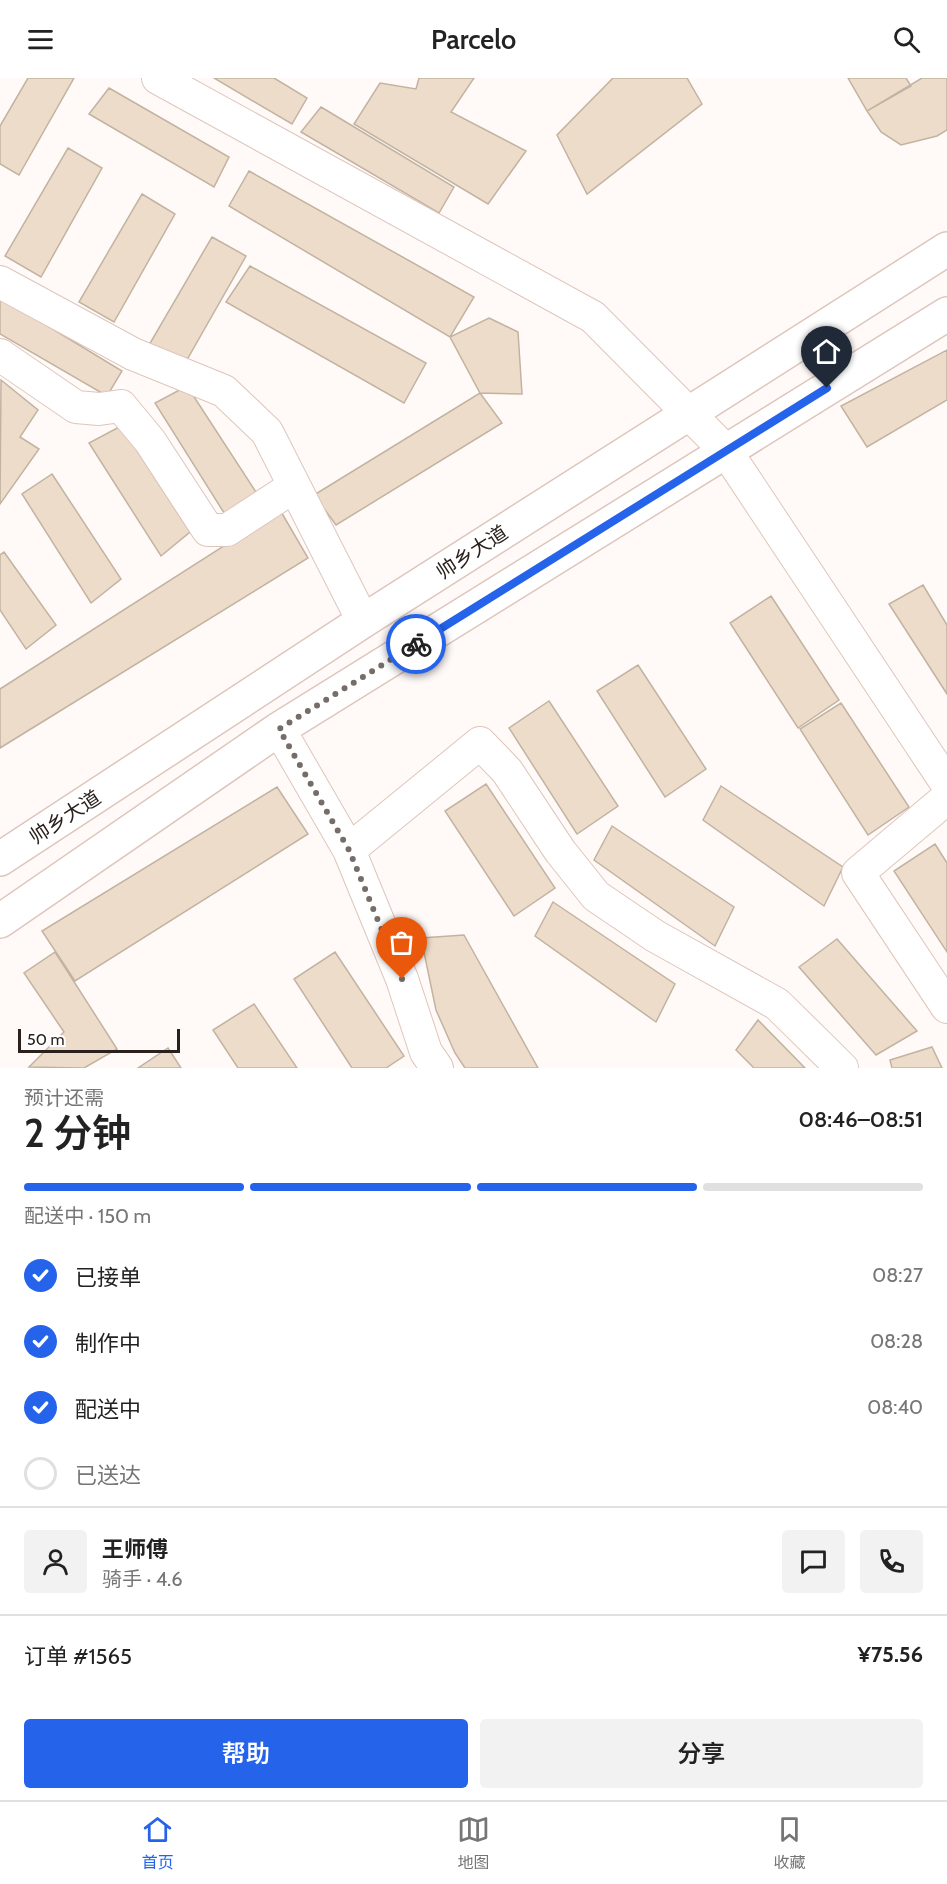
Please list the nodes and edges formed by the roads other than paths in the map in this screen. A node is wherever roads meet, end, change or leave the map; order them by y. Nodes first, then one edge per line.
1 (158, 78) edge
2 (947, 249) edge
3 (0, 282) edge
4 (947, 314) edge
5 (0, 355) edge
6 (690, 413) junction
7 (726, 451) junction
8 (293, 487) junction
9 (363, 621) junction
10 (279, 729) junction
11 (947, 784) edge
12 (947, 798) edge
13 (349, 850) junction
14 (0, 859) edge
15 (0, 921) edge
16 (947, 1007) edge
17 (437, 1068) edge
18 (842, 1068) edge

1 - 6 street
2 - 6 main road, 帅乡大道
3 - 8 street
4 - 7 main road
5 - 8 street
6 - 7 street
6 - 9 main road, 帅乡大道
7 - 10 main road
7 - 11 street
8 - 9 street
9 - 14 main road, 帅乡大道
10 - 13 street
10 - 15 main road
12 - 16 street
13 - 17 street
13 - 18 street

